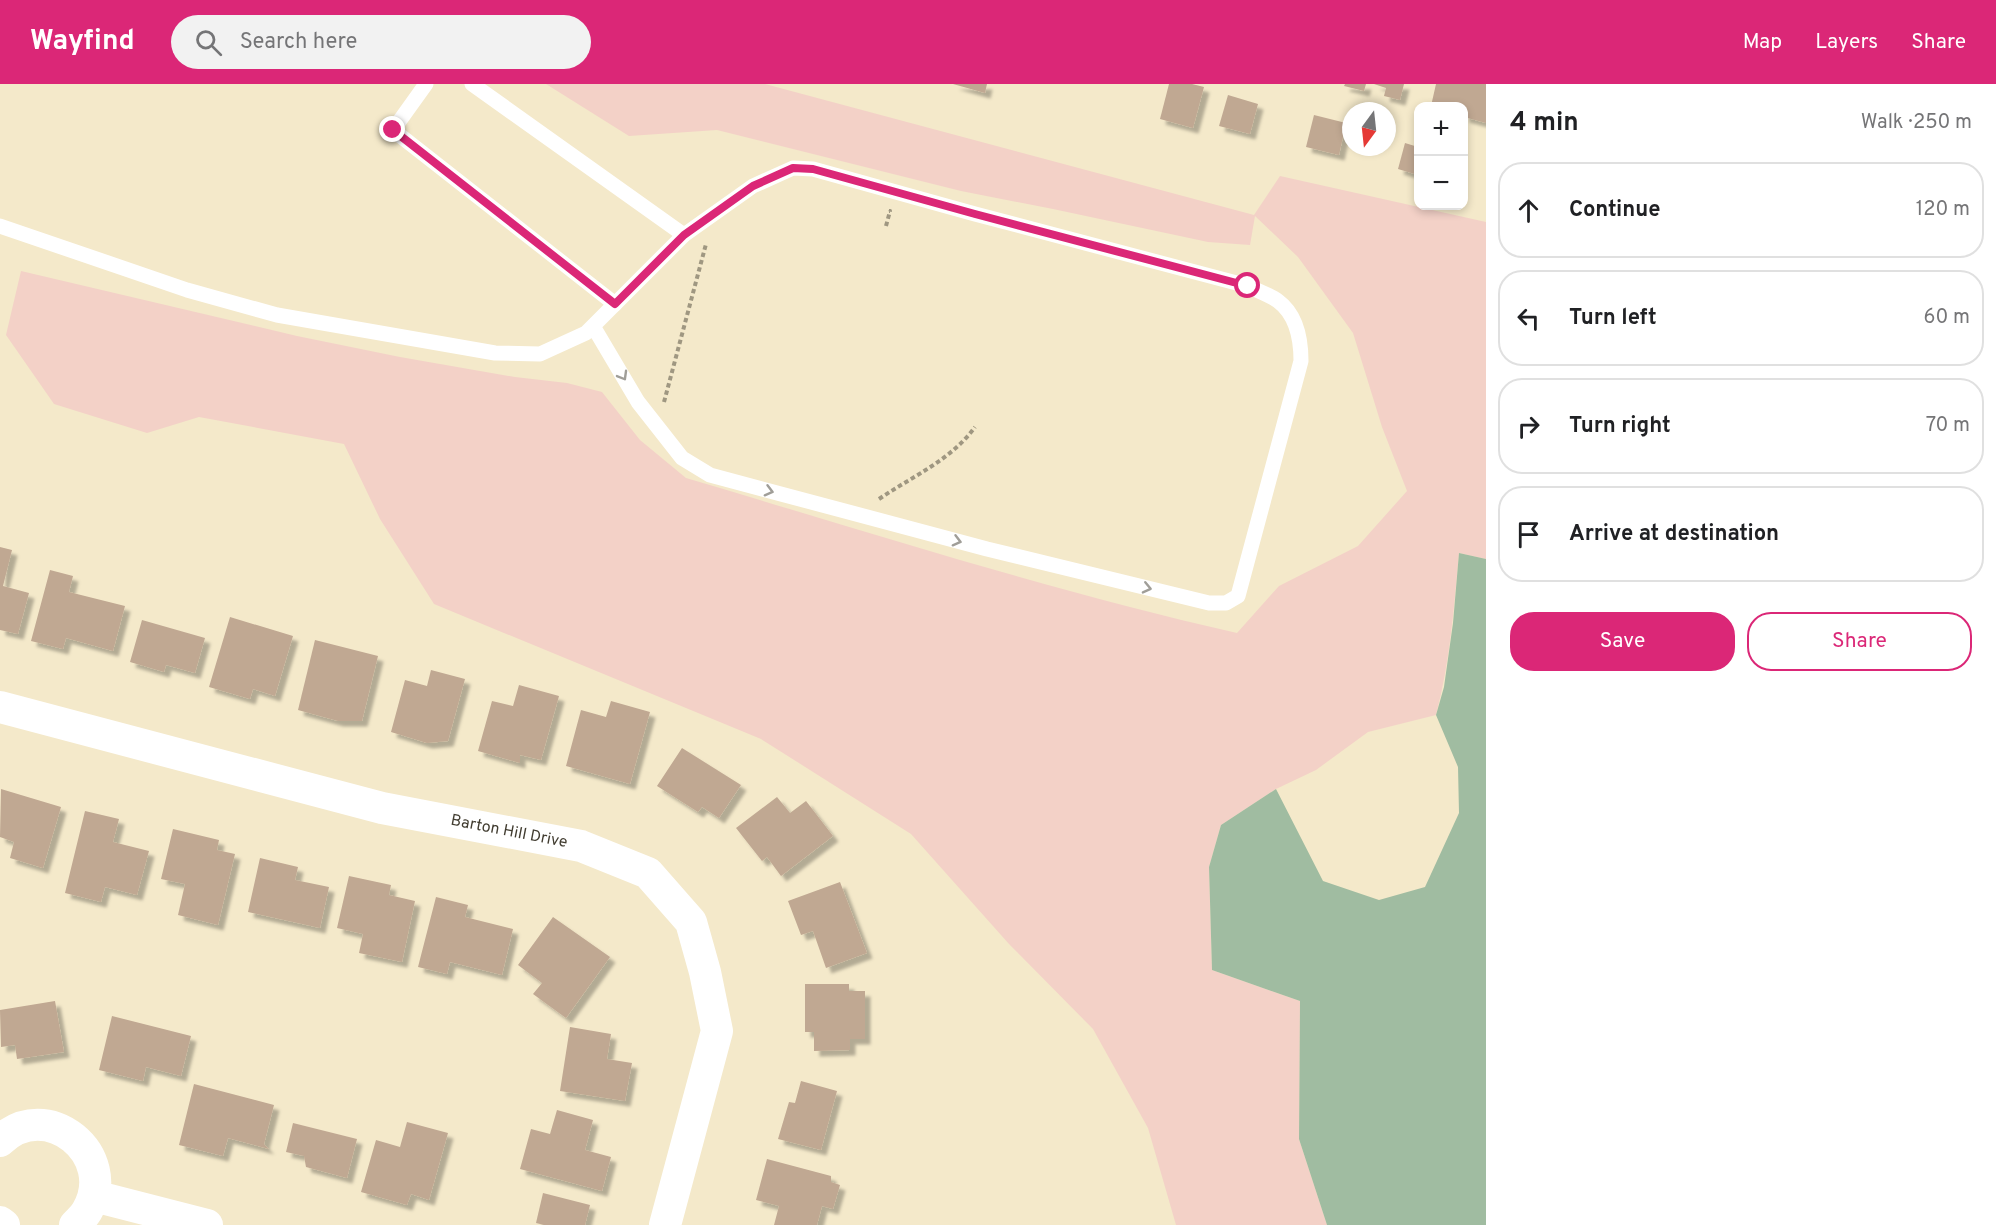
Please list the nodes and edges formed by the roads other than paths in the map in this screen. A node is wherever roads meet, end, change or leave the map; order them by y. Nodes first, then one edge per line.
1 (426, 84) edge
2 (472, 84) edge
3 (0, 226) edge
4 (684, 235) junction
5 (615, 304) junction
6 (593, 326) junction
7 (0, 707) edge
8 (0, 1141) edge
9 (94, 1196) junction
10 (0, 1222) edge
11 (4, 1225) edge
12 (75, 1225) edge
13 (207, 1225) edge
14 (665, 1225) edge

1 - 5 lane
2 - 4 lane
3 - 6 lane
4 - 5 lane
6 -> 4 lane
5 - 6 lane
7 - 14 street, Barton Hill Drive
8 - 9 street
9 - 12 street
9 - 13 street
10 - 11 street

